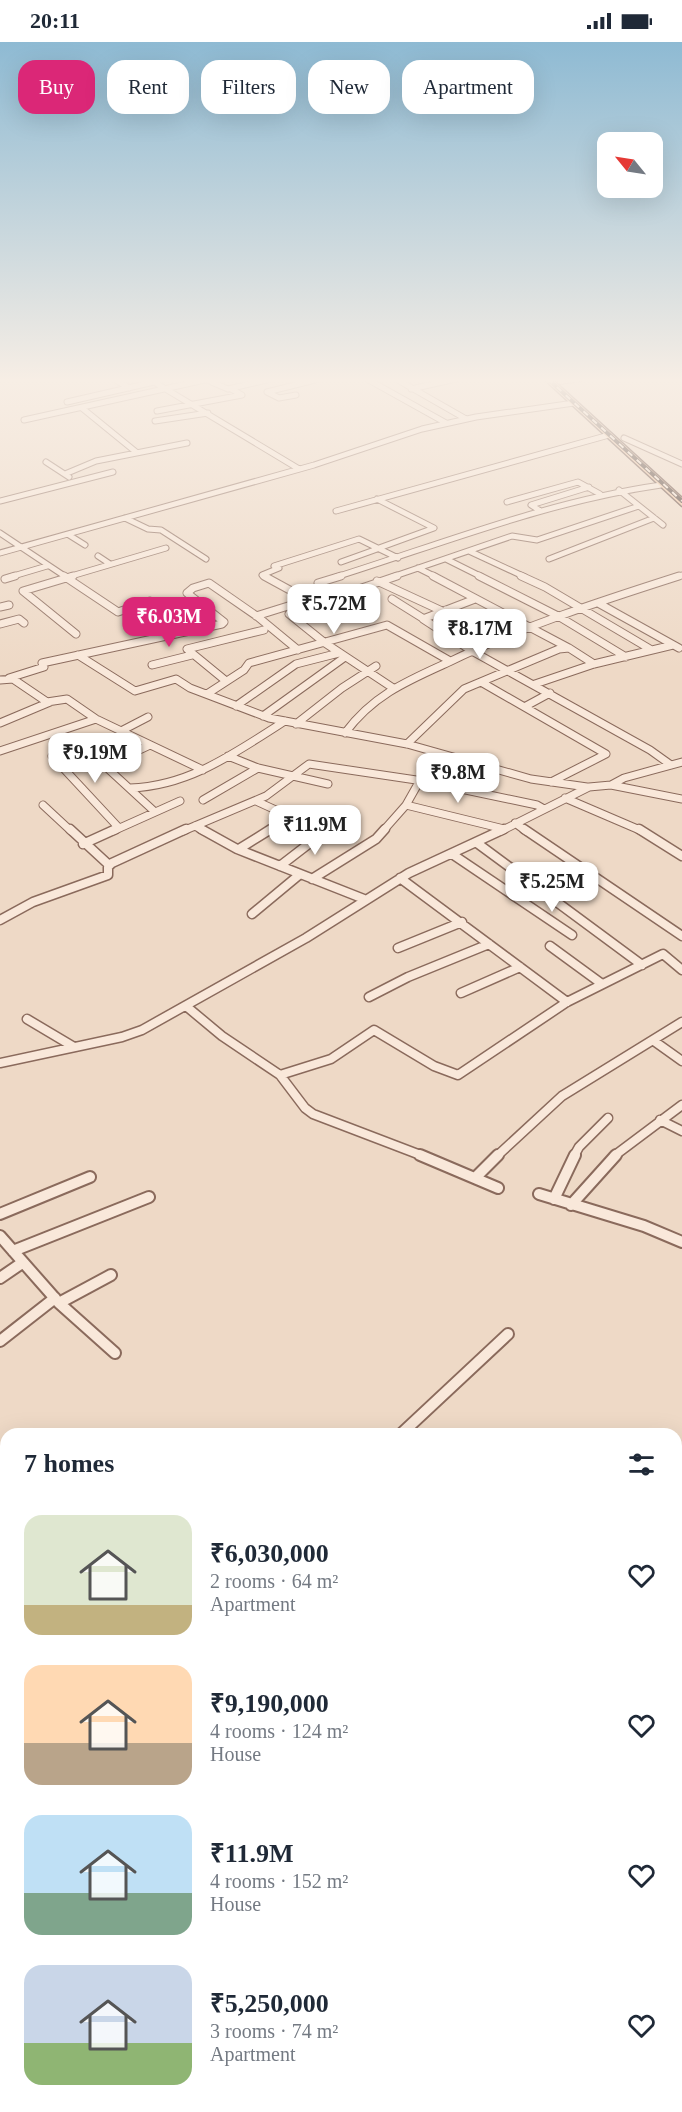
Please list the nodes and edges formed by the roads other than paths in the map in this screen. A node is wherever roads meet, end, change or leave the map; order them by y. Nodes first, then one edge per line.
1 (67, 476) edge
2 (100, 476) edge
3 (276, 476) edge
4 (462, 476) edge
5 (652, 476) edge
6 (664, 476) edge
7 (76, 482) junction
8 (662, 485) junction
9 (589, 487) junction
10 (619, 490) junction
11 (682, 492) edge
12 (600, 494) junction
13 (377, 499) junction
14 (0, 501) edge
15 (507, 502) dead end
16 (682, 503) edge
17 (639, 506) junction
18 (539, 510) junction
19 (336, 511) dead end
20 (125, 518) junction
21 (654, 518) junction
22 (663, 525) dead end
23 (0, 533) edge
24 (69, 535) junction
25 (85, 545) dead end
26 (20, 548) junction
27 (166, 548) dead end
28 (379, 548) junction
29 (469, 551) junction
30 (0, 553) edge
31 (98, 556) dead end
32 (398, 558) junction
33 (206, 559) dead end
34 (446, 559) junction
35 (549, 559) dead end
36 (341, 562) dead end
37 (110, 564) junction
38 (47, 566) junction
39 (418, 568) junction
40 (682, 575) edge
41 (65, 578) junction
42 (5, 579) dead end
43 (377, 581) junction
44 (318, 583) dead end
45 (333, 592) dead end
46 (344, 594) dead end
47 (392, 599) dead end
48 (474, 599) junction
49 (308, 600) junction
50 (150, 601) dead end
51 (598, 603) junction
52 (9, 605) dead end
53 (0, 607) edge
54 (582, 607) junction
55 (444, 610) junction
56 (289, 614) dead end
57 (256, 616) junction
58 (558, 616) junction
59 (424, 618) junction
60 (24, 623) dead end
61 (0, 624) edge
62 (527, 627) junction
63 (264, 630) dead end
64 (76, 634) dead end
65 (178, 635) junction
66 (500, 638) junction
67 (325, 643) junction
68 (192, 647) junction
69 (569, 648) junction
70 (650, 649) junction
71 (298, 650) junction
72 (472, 651) junction
73 (78, 655) junction
74 (192, 655) junction
75 (342, 655) junction
76 (626, 657) junction
77 (450, 661) junction
78 (594, 664) junction
79 (152, 665) dead end
80 (376, 666) dead end
81 (507, 670) junction
82 (369, 671) junction
83 (9, 678) junction
84 (0, 680) edge
85 (226, 681) junction
86 (481, 682) junction
87 (535, 684) junction
88 (393, 688) junction
89 (550, 693) junction
90 (207, 694) junction
91 (50, 702) junction
92 (236, 706) junction
93 (526, 706) junction
94 (263, 716) junction
95 (148, 717) dead end
96 (96, 719) junction
97 (285, 721) junction
98 (0, 723) edge
99 (296, 724) junction
100 (121, 731) junction
101 (345, 733) junction
102 (407, 744) junction
103 (150, 745) junction
104 (77, 747) dead end
105 (0, 750) edge
106 (52, 756) dead end
107 (228, 756) junction
108 (682, 762) edge
109 (671, 765) junction
110 (105, 766) junction
111 (258, 768) junction
112 (203, 770) junction
113 (292, 777) junction
114 (419, 782) junction
115 (551, 782) junction
116 (328, 784) dead end
117 (611, 785) junction
118 (589, 787) junction
119 (130, 788) junction
120 (565, 798) junction
121 (682, 799) edge
122 (203, 800) dead end
123 (180, 801) dead end
124 (256, 801) junction
125 (43, 805) dead end
126 (406, 805) junction
127 (544, 808) junction
128 (155, 812) junction
129 (291, 817) junction
130 (515, 823) junction
131 (195, 826) junction
132 (119, 828) junction
133 (504, 829) junction
134 (477, 843) junction
135 (83, 844) junction
136 (239, 849) junction
137 (452, 854) junction
138 (682, 856) edge
139 (109, 865) junction
140 (280, 866) junction
141 (299, 875) junction
142 (400, 878) junction
143 (312, 879) junction
144 (364, 899) junction
145 (252, 914) dead end
146 (0, 920) edge
147 (462, 922) junction
148 (572, 935) dead end
149 (682, 936) edge
150 (489, 944) junction
151 (550, 946) dead end
152 (398, 948) dead end
153 (642, 965) junction
154 (520, 967) junction
155 (682, 970) edge
156 (602, 984) junction
157 (461, 993) dead end
158 (369, 997) dead end
159 (567, 1002) junction
160 (186, 1006) junction
161 (27, 1019) dead end
162 (682, 1022) edge
163 (654, 1041) junction
164 (74, 1047) junction
165 (682, 1061) edge
166 (0, 1063) edge
167 (280, 1075) junction
168 (682, 1105) edge
169 (608, 1118) dead end
170 (660, 1120) junction
171 (682, 1131) edge
172 (90, 1177) dead end
173 (474, 1178) junction
174 (498, 1188) dead end
175 (539, 1194) dead end
176 (149, 1197) dead end
177 (554, 1199) junction
178 (571, 1205) junction
179 (0, 1214) edge
180 (0, 1236) edge
181 (682, 1242) edge
182 (13, 1251) junction
183 (22, 1263) junction
184 (111, 1275) dead end
185 (0, 1278) edge
186 (57, 1300) junction
187 (508, 1334) dead end
188 (0, 1341) edge
189 (115, 1353) dead end
190 (407, 1428) edge

1 - 7 street
2 - 7 street
3 - 20 street
4 - 13 street
5 - 8 main road
6 - 11 main road
7 - 14 street
8 - 10 street
8 - 16 main road
9 - 12 street
9 - 15 street
9 - 18 street
10 - 12 street
10 - 17 street
12 - 18 street
13 - 19 street
13 - 28 street
17 - 21 street
17 - 29 street
18 - 32 street
20 - 24 street
20 - 33 street
21 - 22 street
21 - 35 street
23 - 26 street
24 - 25 street
24 - 26 street
26 - 30 street
26 - 38 street
27 - 37 street
28 - 32 street
28 - 36 street
28 - 49 street
29 - 34 street
29 - 54 street
31 - 37 street
32 - 44 street
34 - 39 street
34 - 58 street
37 - 41 street
38 - 41 street
38 - 42 street
39 - 43 street
39 - 48 street
40 - 51 street
41 - 50 street
41 - 64 street
43 - 46 street
43 - 55 street
45 - 49 street
47 - 59 street
48 - 55 street
48 - 62 street
49 - 57 street
51 - 54 street
51 - 70 street
52 - 53 street
54 - 58 street
54 - 70 street
55 - 59 street
55 - 66 street
56 - 67 street
57 - 65 street
57 - 71 street
58 - 62 street
58 - 76 street
59 - 72 street
60 - 61 street
62 - 66 street
62 - 69 street
63 - 68 street
65 - 68 street
65 - 73 street
66 - 72 street
67 - 71 street
67 - 75 street
67 - 77 street
68 - 74 street
69 - 78 street
69 - 81 street
70 - 76 street
71 - 85 street
72 - 77 street
72 - 81 street
73 - 83 street
73 - 90 street
74 - 79 street
74 - 85 street
75 - 82 street
75 - 92 street
75 - 94 street
76 - 78 street
77 - 88 street
78 - 87 street
80 - 82 street
81 - 86 street
81 - 87 street
82 - 88 street
82 - 99 street
83 - 84 street
83 - 91 street
85 - 90 street
86 - 93 street
86 - 102 street
87 - 89 street
88 - 101 street
89 - 93 street
89 - 109 street
90 - 92 street
91 - 96 street
91 - 98 street
92 - 94 street
93 - 115 street
94 - 97 street
95 - 100 street
96 - 100 street
96 - 105 street
97 - 99 street
97 - 107 street
99 - 101 street
100 - 103 street
101 - 102 street
102 - 115 street
103 - 110 street
103 - 112 street
104 - 110 street
106 - 132 street
107 - 111 street
107 - 112 street
108 - 109 street
109 - 117 street
110 - 119 street
111 - 113 street
111 - 122 street
112 - 119 street
113 - 114 street
113 - 116 street
113 - 124 street
114 - 126 street
114 - 127 street
115 - 118 street
117 - 118 street
117 - 121 street
118 - 120 street
119 - 128 street
120 - 127 street
120 - 138 street
123 - 128 street
124 - 129 street
124 - 131 street
125 - 135 street
126 - 133 street
126 - 143 street
127 - 130 street
128 - 132 street
129 - 136 street
129 - 140 street
130 - 133 street
130 - 149 street
131 - 136 street
131 - 139 street
132 - 135 street
133 - 134 street
134 - 137 street
134 - 153 street
135 - 139 street
136 - 140 street
137 - 142 street
137 - 148 street
139 - 146 street
140 - 141 street
141 - 143 street
141 - 145 street
142 - 144 street
142 - 147 street
143 - 144 street
144 - 160 street
147 - 150 street
147 - 152 street
150 - 154 street
150 - 158 street
151 - 156 street
153 - 155 street
153 - 156 street
154 - 157 street
154 - 159 street
156 - 159 street
159 - 167 street
160 - 164 street
160 - 167 street
161 - 164 street
162 - 163 street
163 - 165 street
163 - 173 street
164 - 166 street
167 - 173 street
168 - 170 street
169 - 177 street
170 - 171 street
170 - 178 street
172 - 179 street
173 - 174 street
175 - 177 street
176 - 182 street
177 - 178 street
178 - 181 street
180 - 182 street
182 - 183 street
183 - 185 street
183 - 186 street
184 - 186 street
186 - 188 street
186 - 189 street
187 - 190 street

